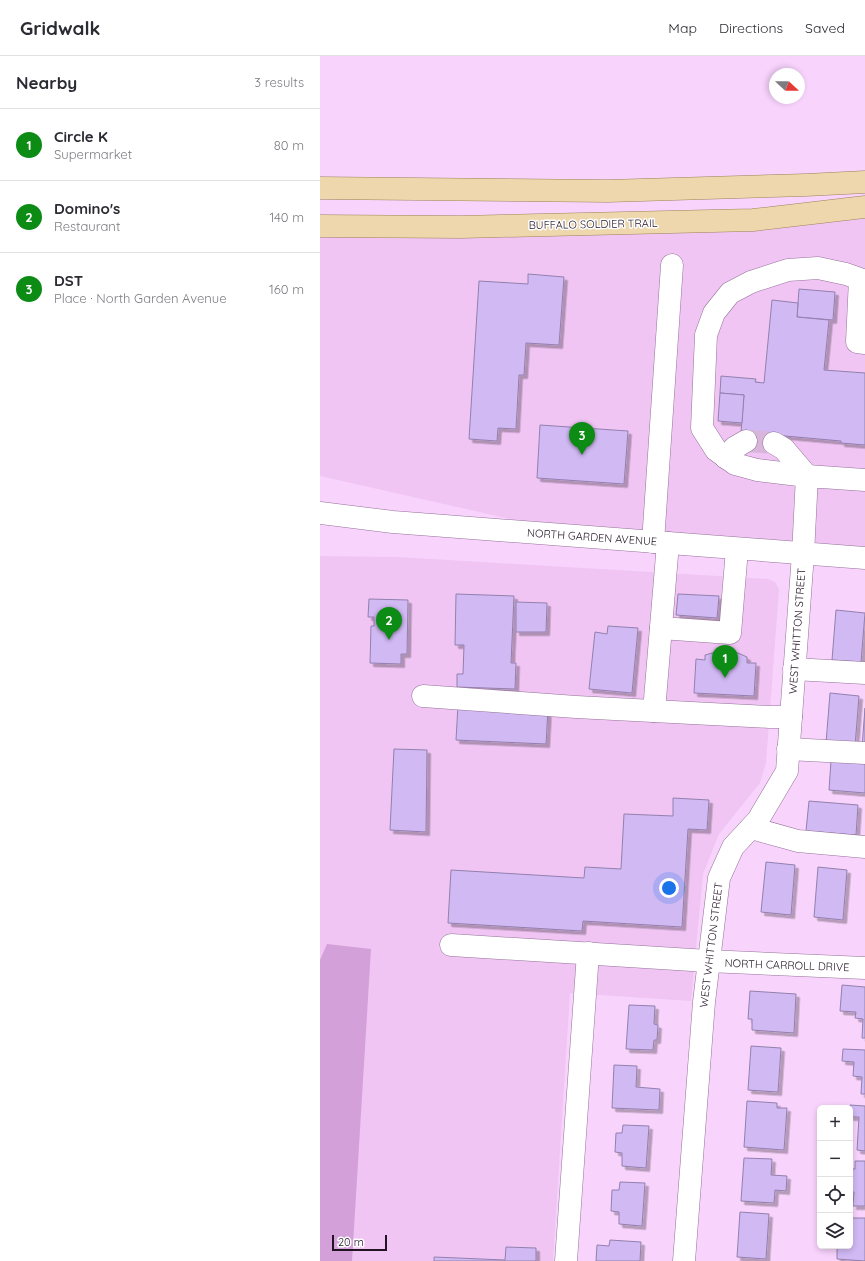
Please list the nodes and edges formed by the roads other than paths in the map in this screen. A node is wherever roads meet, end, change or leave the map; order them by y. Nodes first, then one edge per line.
1 (865, 182) edge
2 (320, 188) edge
3 (865, 207) edge
4 (320, 226) edge
5 (672, 265) dead end
6 (865, 343) edge
7 (746, 441) tunnel mouth
8 (774, 443) tunnel mouth
9 (726, 458) junction
10 (807, 476) junction
11 (865, 480) edge
12 (320, 513) edge
13 (660, 543) junction
14 (737, 549) junction
15 (803, 554) junction
16 (865, 558) edge
17 (661, 628) junction
18 (794, 669) junction
19 (865, 673) edge
20 (423, 696) dead end
21 (654, 711) junction
22 (791, 717) junction
23 (788, 749) junction
24 (865, 753) edge
25 (751, 828) junction
26 (865, 847) edge
27 (451, 945) dead end
28 (588, 953) junction
29 (708, 961) junction
30 (865, 968) edge
31 (566, 1261) edge
32 (684, 1261) edge

1 - 2 main road
3 - 4 main road, BUFFALO SOLDIER TRAIL
5 - 13 street
6 - 9 street
7 - 9 street
8 - 10 street
9 - 10 street
10 - 11 street
10 - 15 street, WEST WHITTON STREET
12 - 13 street, NORTH GARDEN AVENUE
13 - 14 street, NORTH GARDEN AVENUE
13 - 17 street
14 - 15 street, NORTH GARDEN AVENUE
14 - 17 street
15 - 16 street, NORTH GARDEN AVENUE
15 - 18 street, WEST WHITTON STREET
17 - 21 street
18 - 19 street
18 - 22 street, WEST WHITTON STREET
20 - 21 street
21 - 22 street
22 - 23 street, WEST WHITTON STREET
23 - 24 street
23 - 25 street, WEST WHITTON STREET
25 - 26 street
25 - 29 street, WEST WHITTON STREET
27 - 28 street, NORTH CARROLL DRIVE
28 - 29 street, NORTH CARROLL DRIVE
28 - 31 street
29 - 30 street, NORTH CARROLL DRIVE
29 - 32 street, WEST WHITTON STREET

